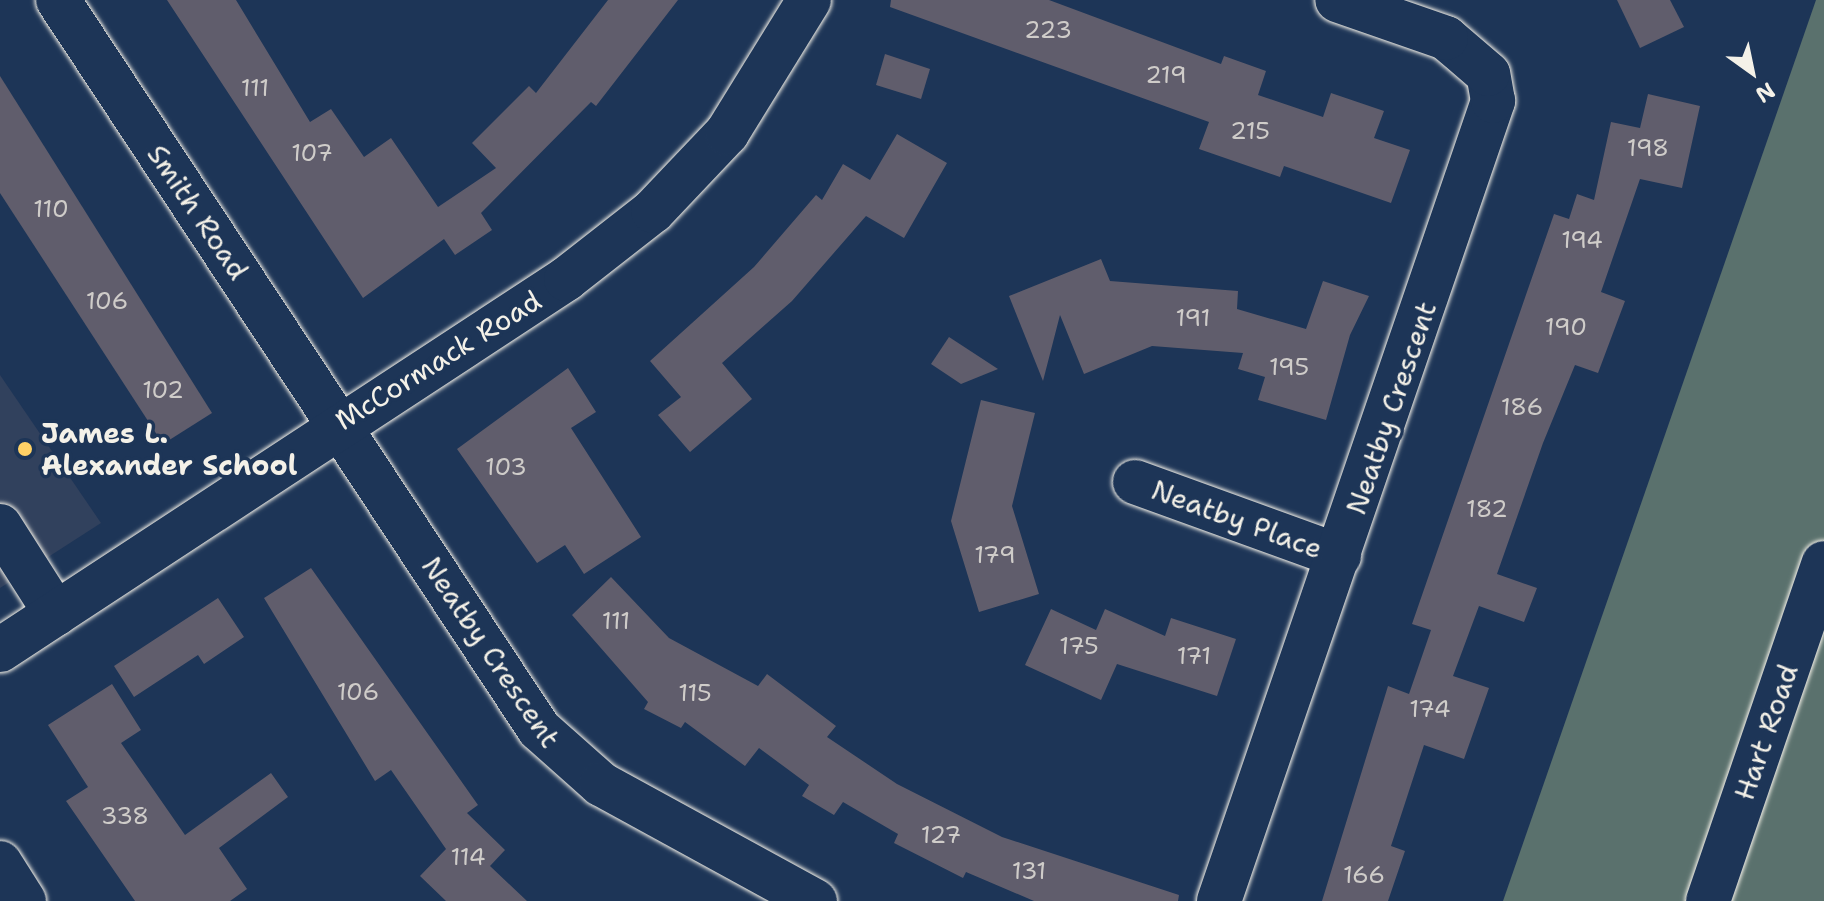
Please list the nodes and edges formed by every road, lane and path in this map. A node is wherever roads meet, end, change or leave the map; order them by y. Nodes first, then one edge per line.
1 (58, 0) edge
2 (809, 0) edge
3 (1337, 0) edge
4 (338, 423) junction
5 (1135, 482) dead end
6 (0, 526) edge
7 (1339, 556) junction
8 (1824, 563) edge
9 (56, 614) junction
10 (0, 650) edge
11 (0, 863) edge
12 (24, 901) edge
13 (815, 901) edge
14 (1219, 901) edge
15 (1708, 901) edge

1 - 4 street, Smith Road
2 - 4 street, McCormack Road
3 - 7 street, Neatby Crescent
4 - 9 street, McCormack Road
4 - 13 street, Neatby Crescent
5 - 7 street, Neatby Place
6 - 9 street
7 - 14 street, Neatby Crescent
8 - 15 street, Hart Road
9 - 10 street, McCormack Road
11 - 12 street

